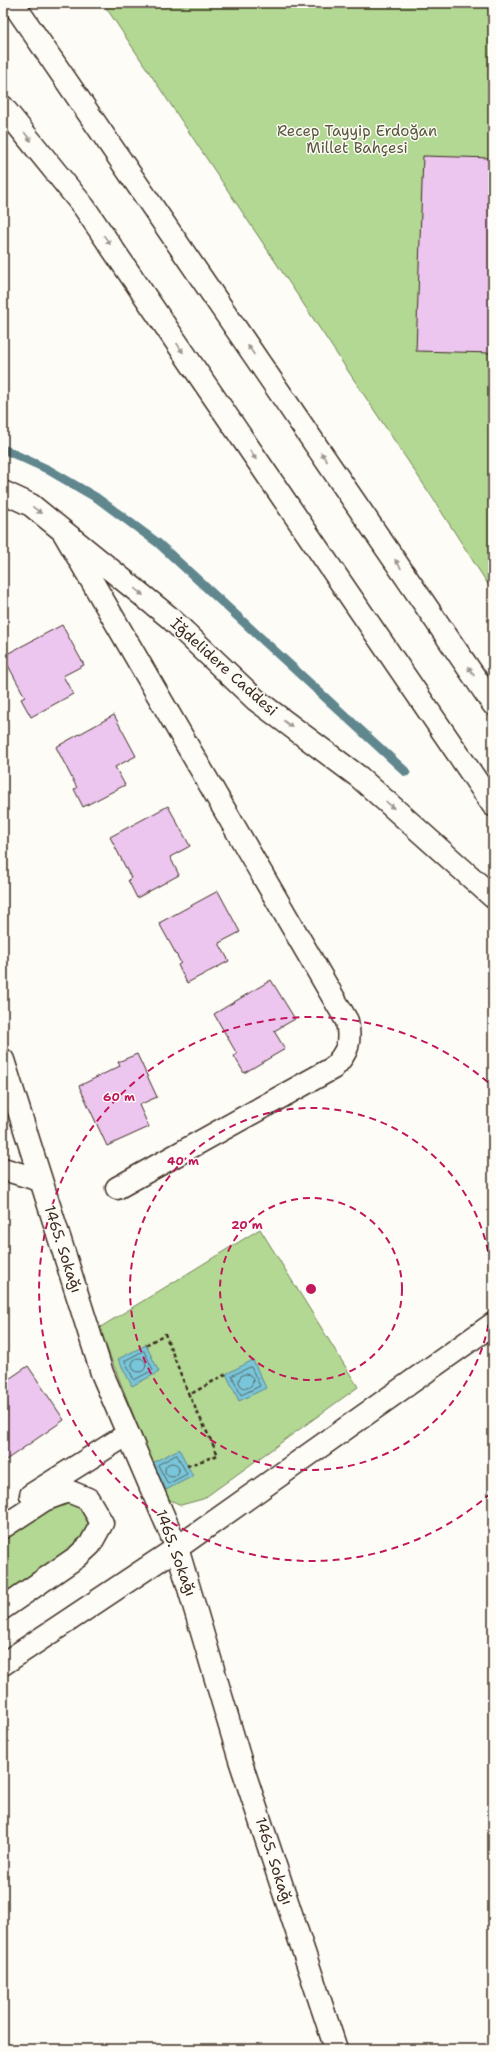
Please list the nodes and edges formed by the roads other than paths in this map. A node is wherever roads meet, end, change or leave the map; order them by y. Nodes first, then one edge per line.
1 (13, 3) edge
2 (3, 107) edge
3 (3, 492) edge
4 (62, 530) junction
5 (493, 704) edge
6 (493, 805) edge
7 (493, 897) edge
8 (3, 1060) edge
9 (3, 1169) edge
10 (40, 1180) junction
11 (118, 1188) dead end
12 (493, 1324) edge
13 (128, 1434) junction
14 (3, 1512) edge
15 (3, 1526) edge
16 (177, 1548) junction
17 (3, 1608) edge
18 (3, 1664) edge
19 (336, 2049) edge

5 -> 1 street
2 -> 6 street
3 -> 4 street, İğdelidere Caddesi
4 -> 7 street, İğdelidere Caddesi
4 - 11 street
8 - 10 street, 1465. Sokağı
9 - 10 street
10 - 13 street, 1465. Sokağı
12 - 16 street
13 - 14 street
13 - 16 street, 1465. Sokağı
15 - 17 street
16 - 18 street
16 - 19 street, 1465. Sokağı

